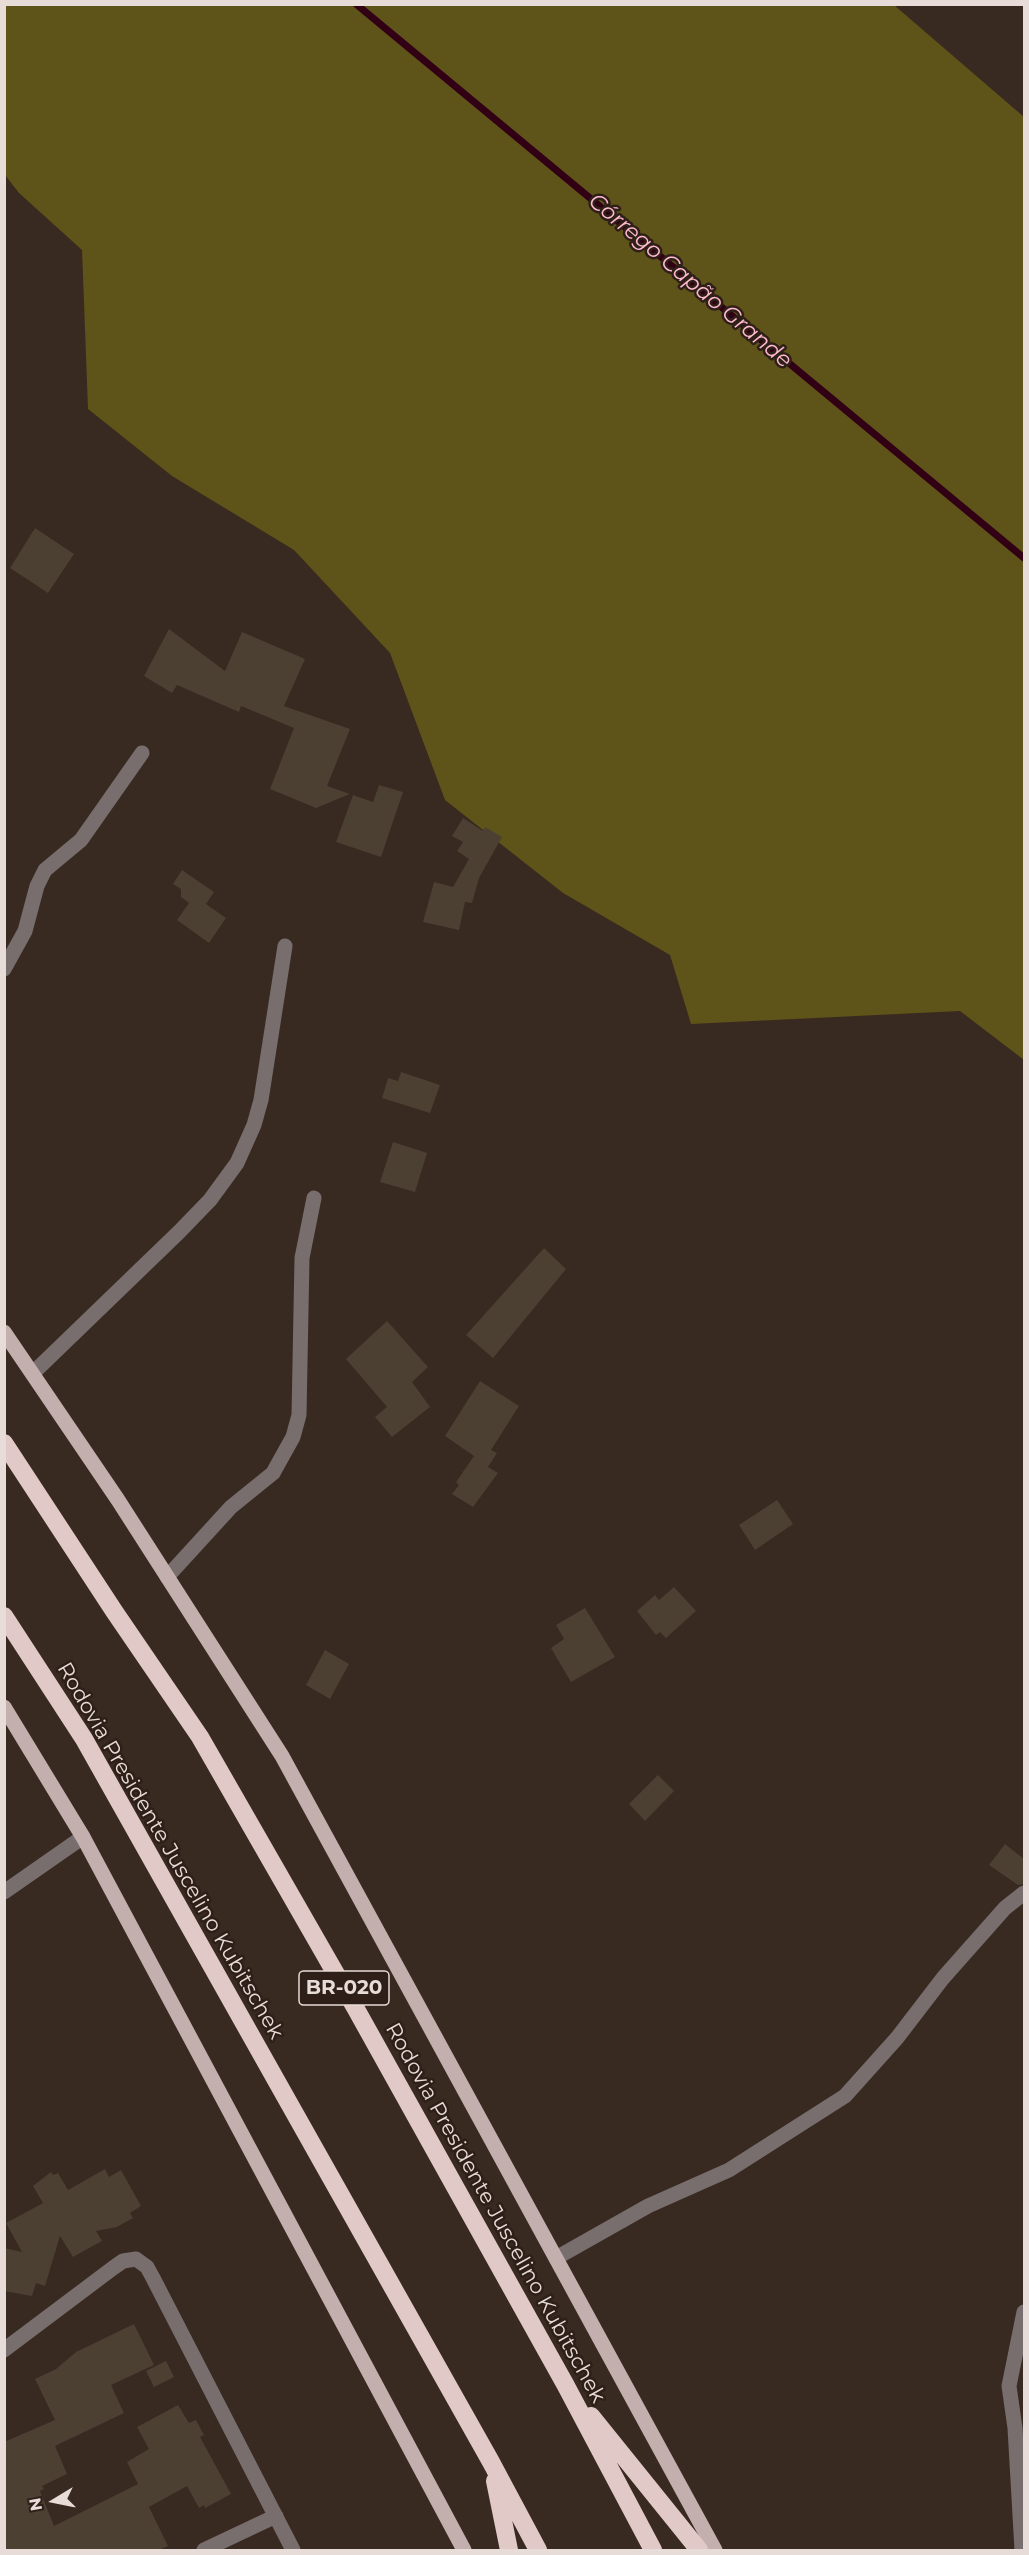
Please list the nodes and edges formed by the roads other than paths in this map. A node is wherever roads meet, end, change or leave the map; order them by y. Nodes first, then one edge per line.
1 (142, 753) dead end
2 (285, 946) dead end
3 (4, 969) edge
4 (314, 1198) dead end
5 (4, 1332) edge
6 (33, 1373) junction
7 (4, 1443) edge
8 (167, 1577) junction
9 (4, 1616) edge
10 (4, 1707) edge
11 (83, 1837) junction
12 (4, 1892) edge
13 (1024, 1893) edge
14 (556, 2258) junction
15 (1024, 2312) edge
16 (4, 2350) edge
17 (565, 2384) junction
18 (491, 2462) junction
19 (276, 2516) junction
20 (204, 2550) edge
21 (293, 2550) edge
22 (464, 2550) edge
23 (509, 2550) edge
24 (538, 2550) edge
25 (653, 2550) edge
26 (699, 2550) edge
27 (715, 2550) edge
28 (1022, 2550) edge

1 - 3 street
2 - 6 street
4 - 8 street
5 - 6 main road
6 - 8 main road
7 - 17 highway, Rodovia Presidente Juscelino Kubitschek / BR-020
8 - 14 main road
9 - 18 highway, Rodovia Presidente Juscelino Kubitschek
10 - 11 main road
11 - 12 street
11 - 22 main road
13 - 14 street
14 - 27 main road
15 - 28 street
16 - 19 street
17 - 25 highway, Rodovia Presidente Juscelino Kubitschek / BR-020
17 - 26 highway
18 - 23 highway
18 - 24 highway, Rodovia Presidente Juscelino Kubitschek
19 - 20 street
19 - 21 street

